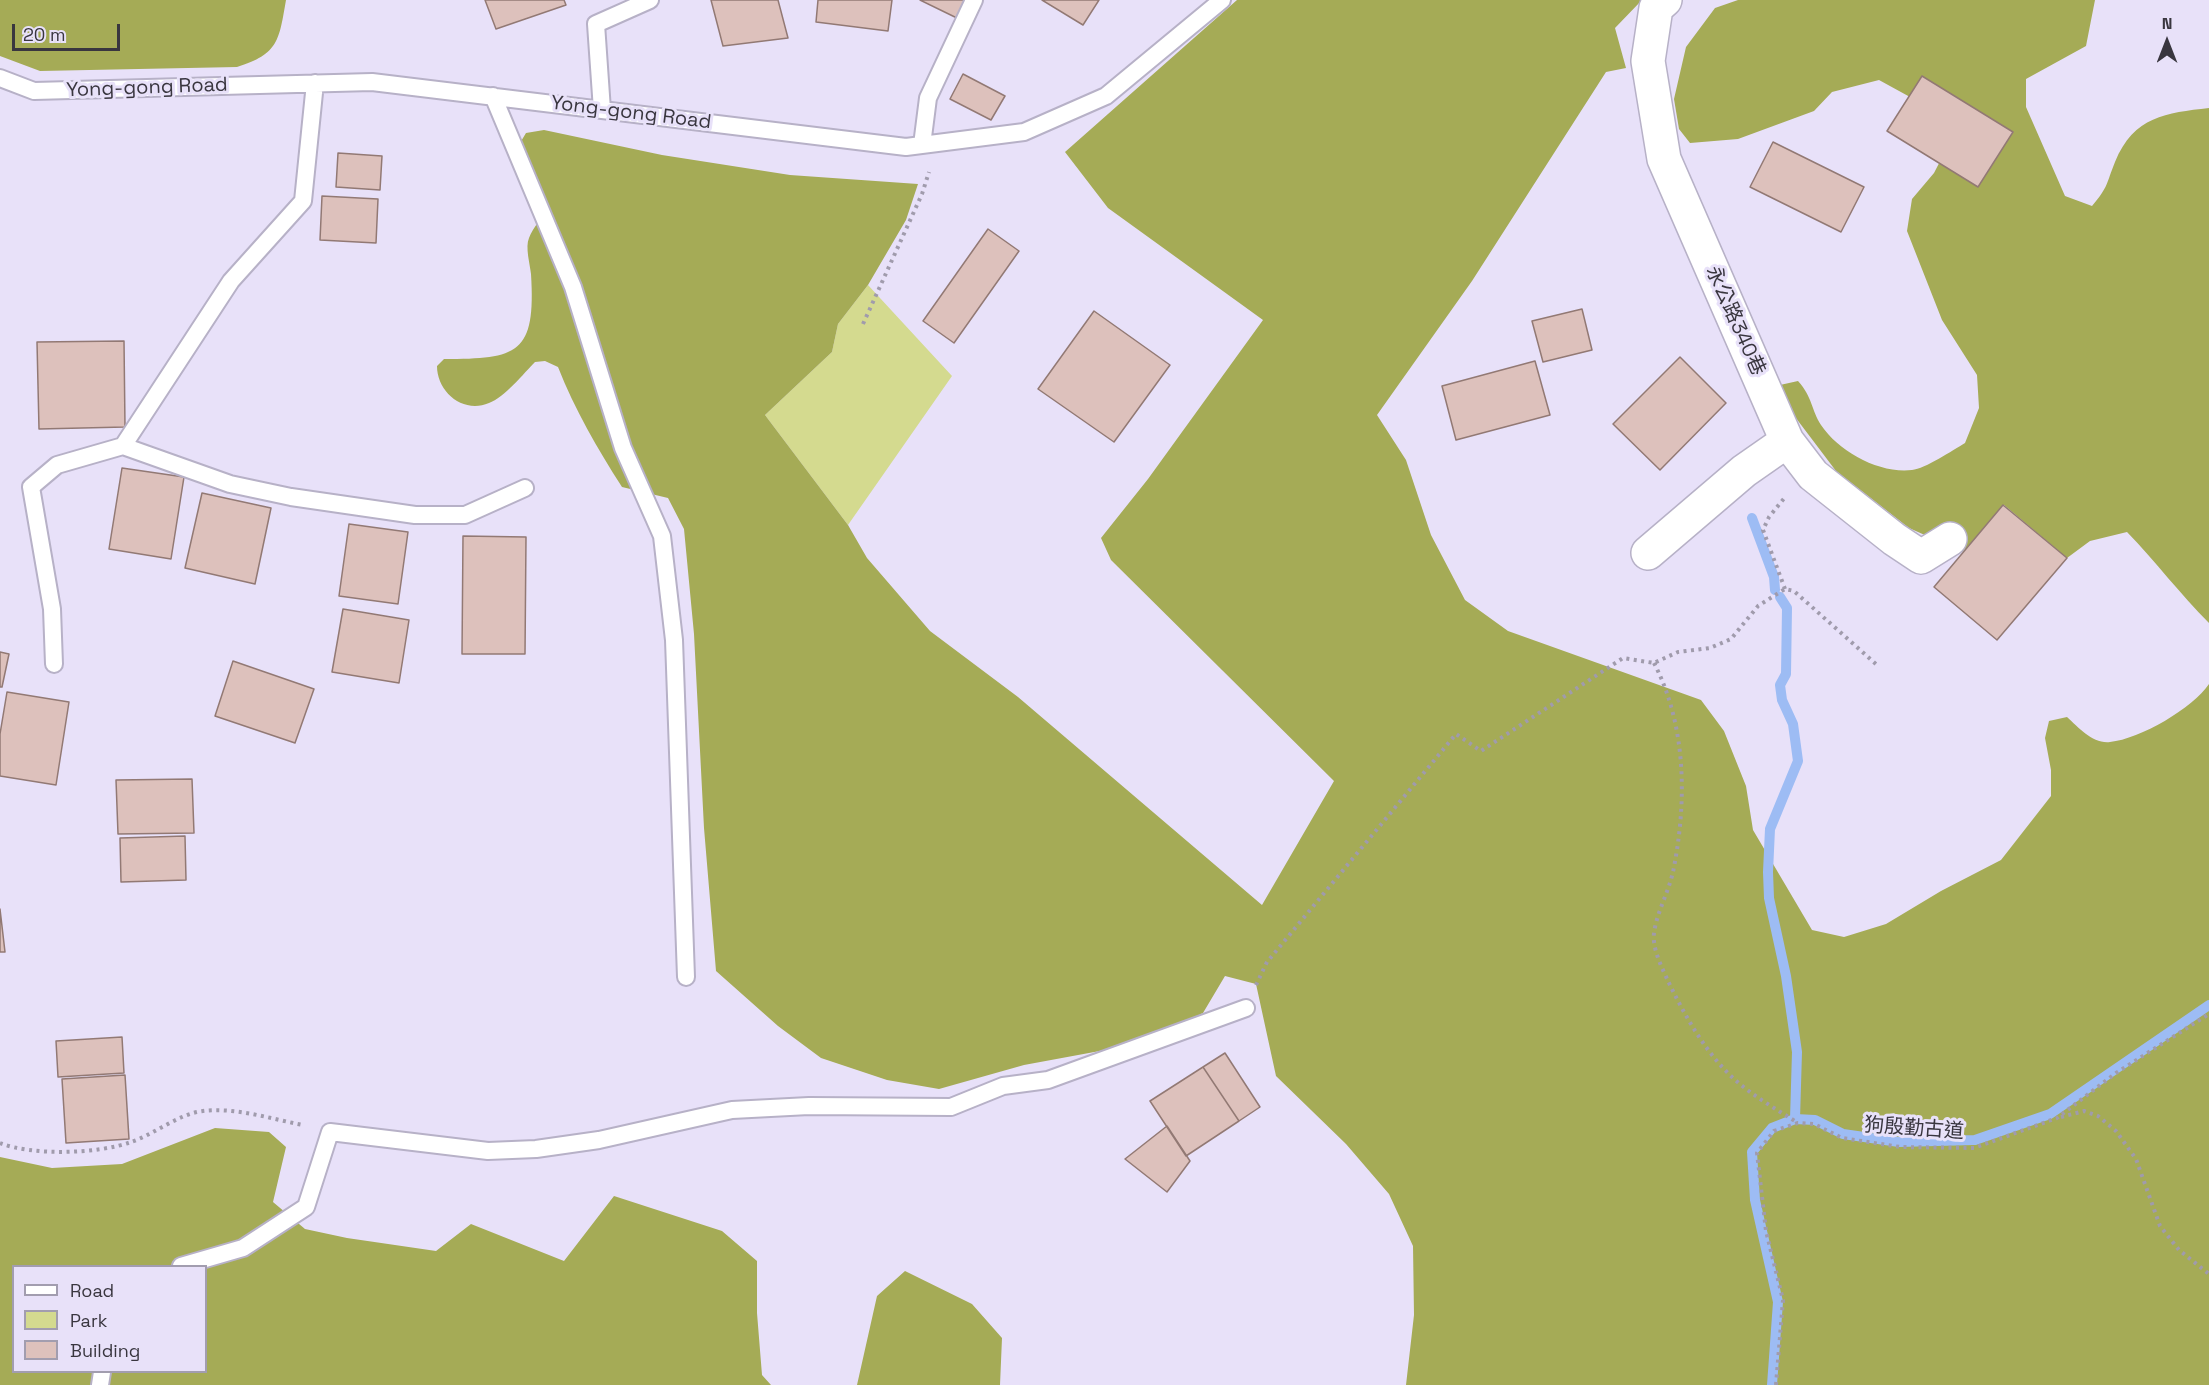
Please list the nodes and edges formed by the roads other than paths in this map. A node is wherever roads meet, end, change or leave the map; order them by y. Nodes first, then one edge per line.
1 (650, 0) edge
2 (974, 0) edge
3 (1222, 0) edge
4 (1665, 0) edge
5 (0, 78) edge
6 (315, 83) junction
7 (493, 96) junction
8 (602, 110) junction
9 (922, 145) junction
10 (123, 446) junction
11 (1777, 447) junction
12 (525, 488) dead end
13 (1950, 539) dead end
14 (1648, 553) dead end
15 (54, 664) dead end
16 (686, 977) dead end
17 (1246, 1008) road end
18 (184, 1265) edge

1 - 8 lane
2 - 9 lane
3 - 9 lane, Yong-gong Road
4 - 11 street, 永公路340巷
5 - 6 lane, Yong-gong Road
6 - 7 lane, Yong-gong Road
6 - 10 lane
7 - 8 lane, Yong-gong Road
7 - 16 lane
8 - 9 lane, Yong-gong Road
10 - 12 lane
10 - 15 lane
11 - 13 street, 永公路340巷
11 - 14 street
17 - 18 lane

